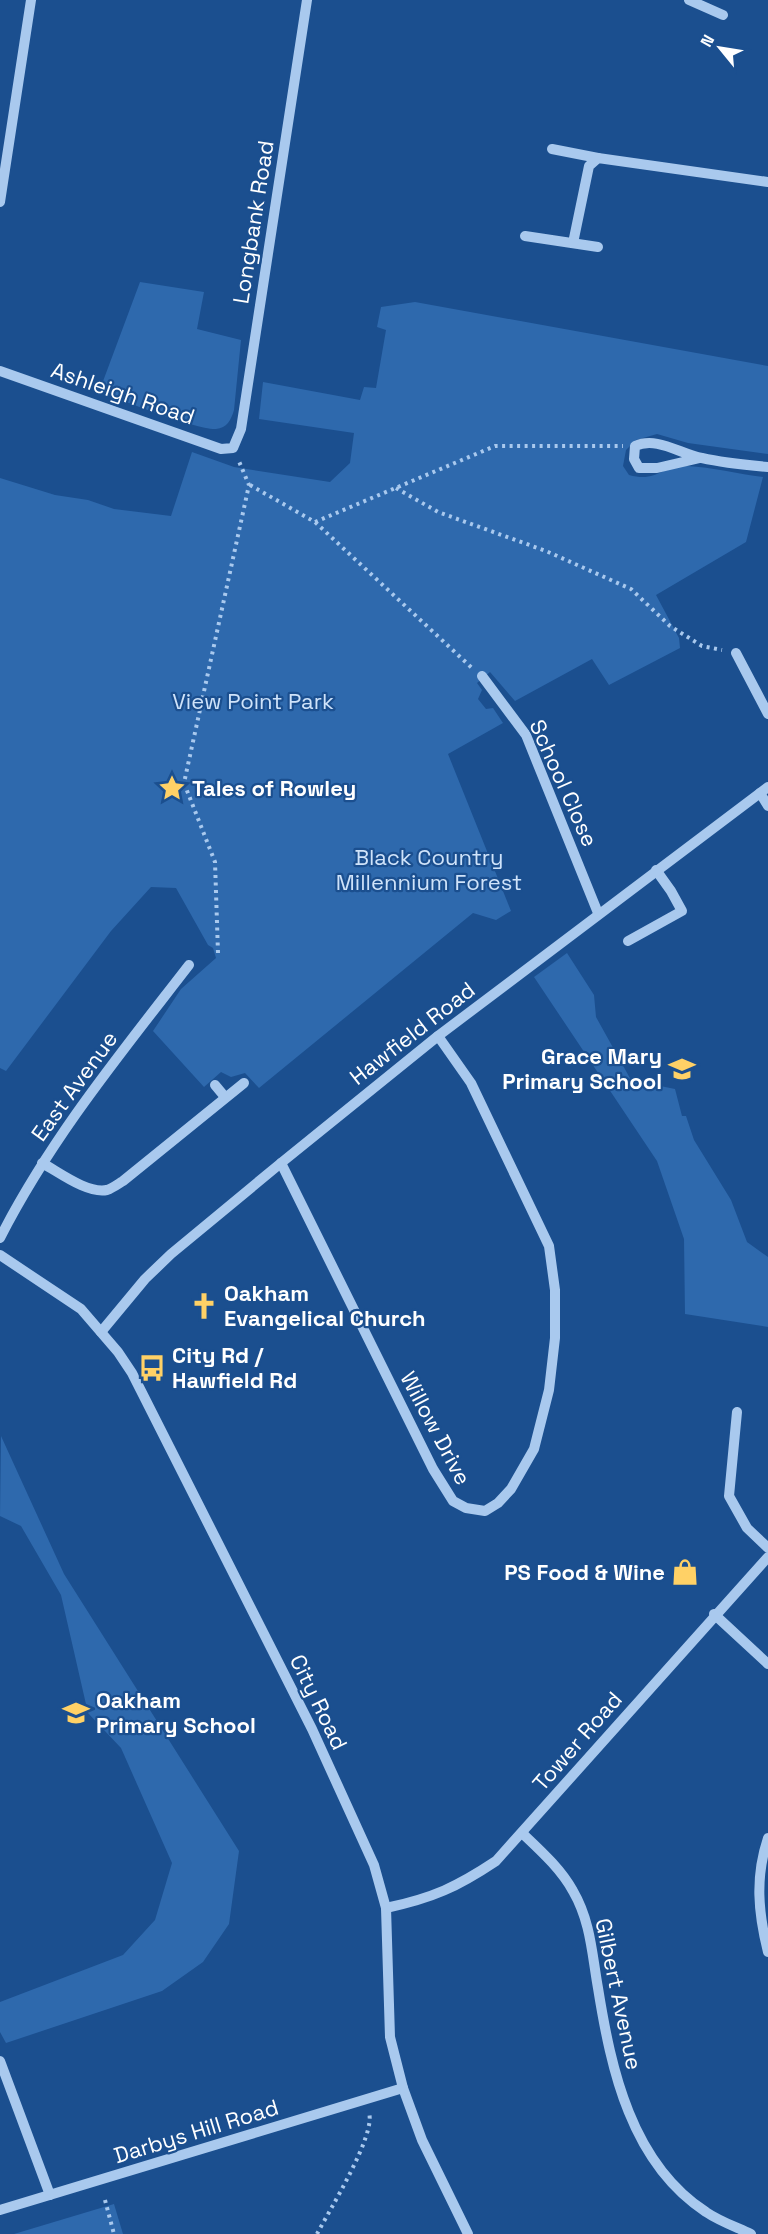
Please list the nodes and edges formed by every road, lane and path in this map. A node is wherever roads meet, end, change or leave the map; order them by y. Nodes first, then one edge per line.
1 (31, 0) edge
2 (307, 0) edge
3 (689, 0) edge
4 (723, 15) dead end
5 (552, 149) dead end
6 (598, 158) junction
7 (768, 182) edge
8 (0, 202) edge
9 (525, 236) dead end
10 (573, 243) junction
11 (598, 247) dead end
12 (0, 371) edge
13 (634, 446) junction
14 (233, 448) junction
15 (700, 458) junction
16 (768, 467) edge
17 (249, 485) junction
18 (396, 488) junction
19 (315, 522) junction
20 (736, 653) joint
21 (482, 676) joint
22 (768, 714) edge
23 (764, 790) edge
24 (768, 806) edge
25 (656, 870) junction
26 (598, 913) junction
27 (628, 941) dead end
28 (218, 953) dead end
29 (189, 965) dead end
30 (438, 1036) junction
31 (244, 1083) dead end
32 (215, 1084) dead end
33 (225, 1097) junction
34 (42, 1163) junction
35 (281, 1163) junction
36 (0, 1238) edge
37 (0, 1256) edge
38 (101, 1332) junction
39 (737, 1412) dead end
40 (768, 1548) edge
41 (768, 1557) edge
42 (714, 1614) junction
43 (768, 1664) edge
44 (522, 1833) junction
45 (768, 1838) edge
46 (386, 1908) junction
47 (768, 1952) edge
48 (0, 2061) edge
49 (403, 2088) junction
50 (364, 2101) junction
51 (50, 2195) junction
52 (105, 2200) dead end
53 (0, 2210) edge
54 (112, 2228) junction
55 (109, 2234) edge
56 (114, 2234) edge
57 (317, 2234) edge
58 (468, 2234) edge
59 (751, 2234) edge

1 - 8 street
2 - 14 street, Longbank Road
3 - 4 street
5 - 6 street
6 - 7 street
6 - 10 street
9 - 10 street
10 - 11 street
12 - 14 street, Ashleigh Road
13 - 15 street
13 - 15 street
13 - 18 path
14 - 17 path
15 - 16 street
17 - 19 path
17 - 28 path
18 - 19 path
18 - 20 path
19 - 21 path
20 - 22 street
21 - 26 street, School Close
23 - 24 street
23 - 25 street, Hawfield Road
25 - 26 street, Hawfield Road
25 - 27 street
26 - 30 street, Hawfield Road
29 - 34 street, East Avenue
30 - 35 street, Hawfield Road
30 - 35 street, Willow Drive
31 - 33 street
32 - 33 street
33 - 34 street
34 - 36 street, East Avenue
35 - 38 street, Hawfield Road
37 - 38 street, City Road
38 - 46 street, City Road
39 - 40 street
41 - 42 street, Tower Road
42 - 43 street
42 - 44 street, Tower Road
44 - 46 street, Tower Road
44 - 59 street, Gilbert Avenue
45 - 47 street
46 - 49 street, City Road
48 - 51 street
49 - 50 street, Darbys Hill Road
49 - 58 street, City Road
50 - 51 street, Darbys Hill Road
50 - 57 path
51 - 53 street, Darbys Hill Road
52 - 54 path
54 - 55 path
54 - 56 path

